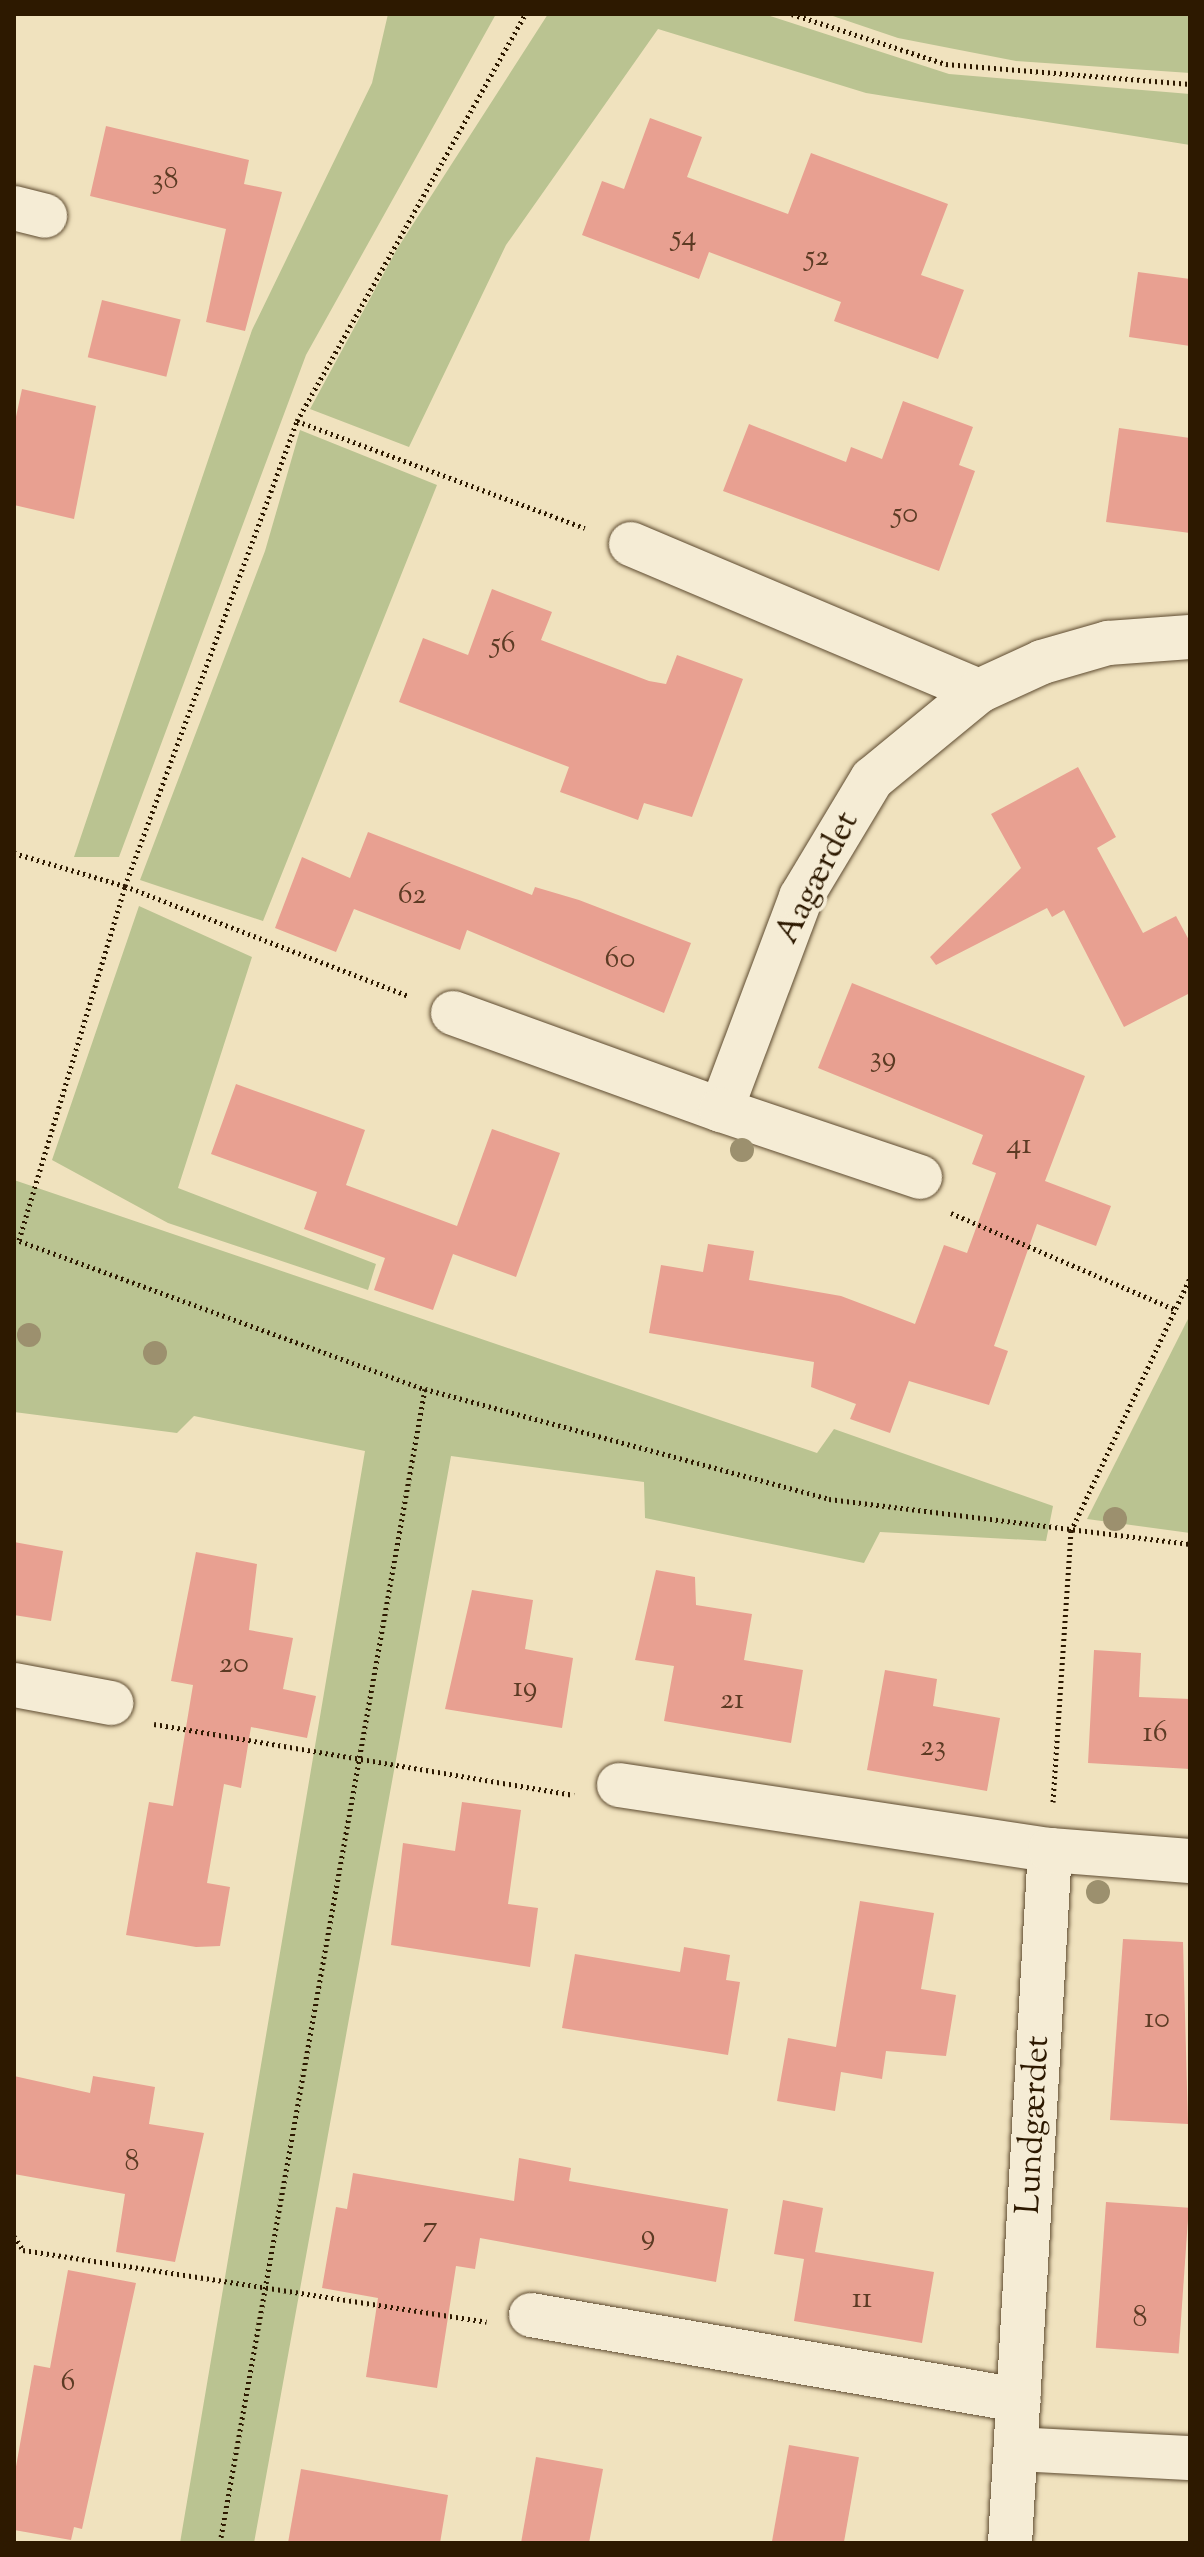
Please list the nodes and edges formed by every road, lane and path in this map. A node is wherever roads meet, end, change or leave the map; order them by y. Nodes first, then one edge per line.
1 (525, 14) edge
2 (792, 14) edge
3 (1190, 84) edge
4 (297, 421) junction
5 (631, 544) joint
6 (1190, 637) edge
7 (979, 691) junction
8 (14, 853) edge
9 (125, 886) junction
10 (453, 1013) joint
11 (721, 1110) junction
12 (920, 1177) joint
13 (16, 1239) edge
14 (1190, 1278) edge
15 (1174, 1309) junction
16 (425, 1389) junction
17 (1071, 1531) junction
18 (1190, 1544) edge
19 (14, 1685) edge
20 (111, 1703) joint
21 (357, 1759) junction
22 (619, 1785) joint
23 (1050, 1850) junction
24 (1190, 1861) edge
25 (14, 2236) edge
26 (260, 2292) junction
27 (531, 2315) joint
28 (1019, 2400) junction
29 (1016, 2449) junction
30 (1190, 2458) edge
31 (220, 2543) edge
32 (1010, 2543) edge

1 - 4 path
2 - 3 path
4 - 5 path
4 - 9 path
5 - 7 street
6 - 7 street, Aagærdet
7 - 11 street, Aagærdet
8 - 9 path
9 - 10 path
9 - 13 path
10 - 11 street
11 - 12 street
12 - 15 path
13 - 16 path
14 - 15 path
15 - 17 path
16 - 17 path
16 - 21 path
17 - 18 path
17 - 23 path
19 - 20 street
20 - 21 path
21 - 22 path
21 - 26 path
22 - 23 street
23 - 24 street
23 - 28 street, Lundgærdet
25 - 26 path
26 - 27 path
26 - 31 path
27 - 28 street
28 - 29 street, Lundgærdet
29 - 30 street
29 - 32 street, Lundgærdet

